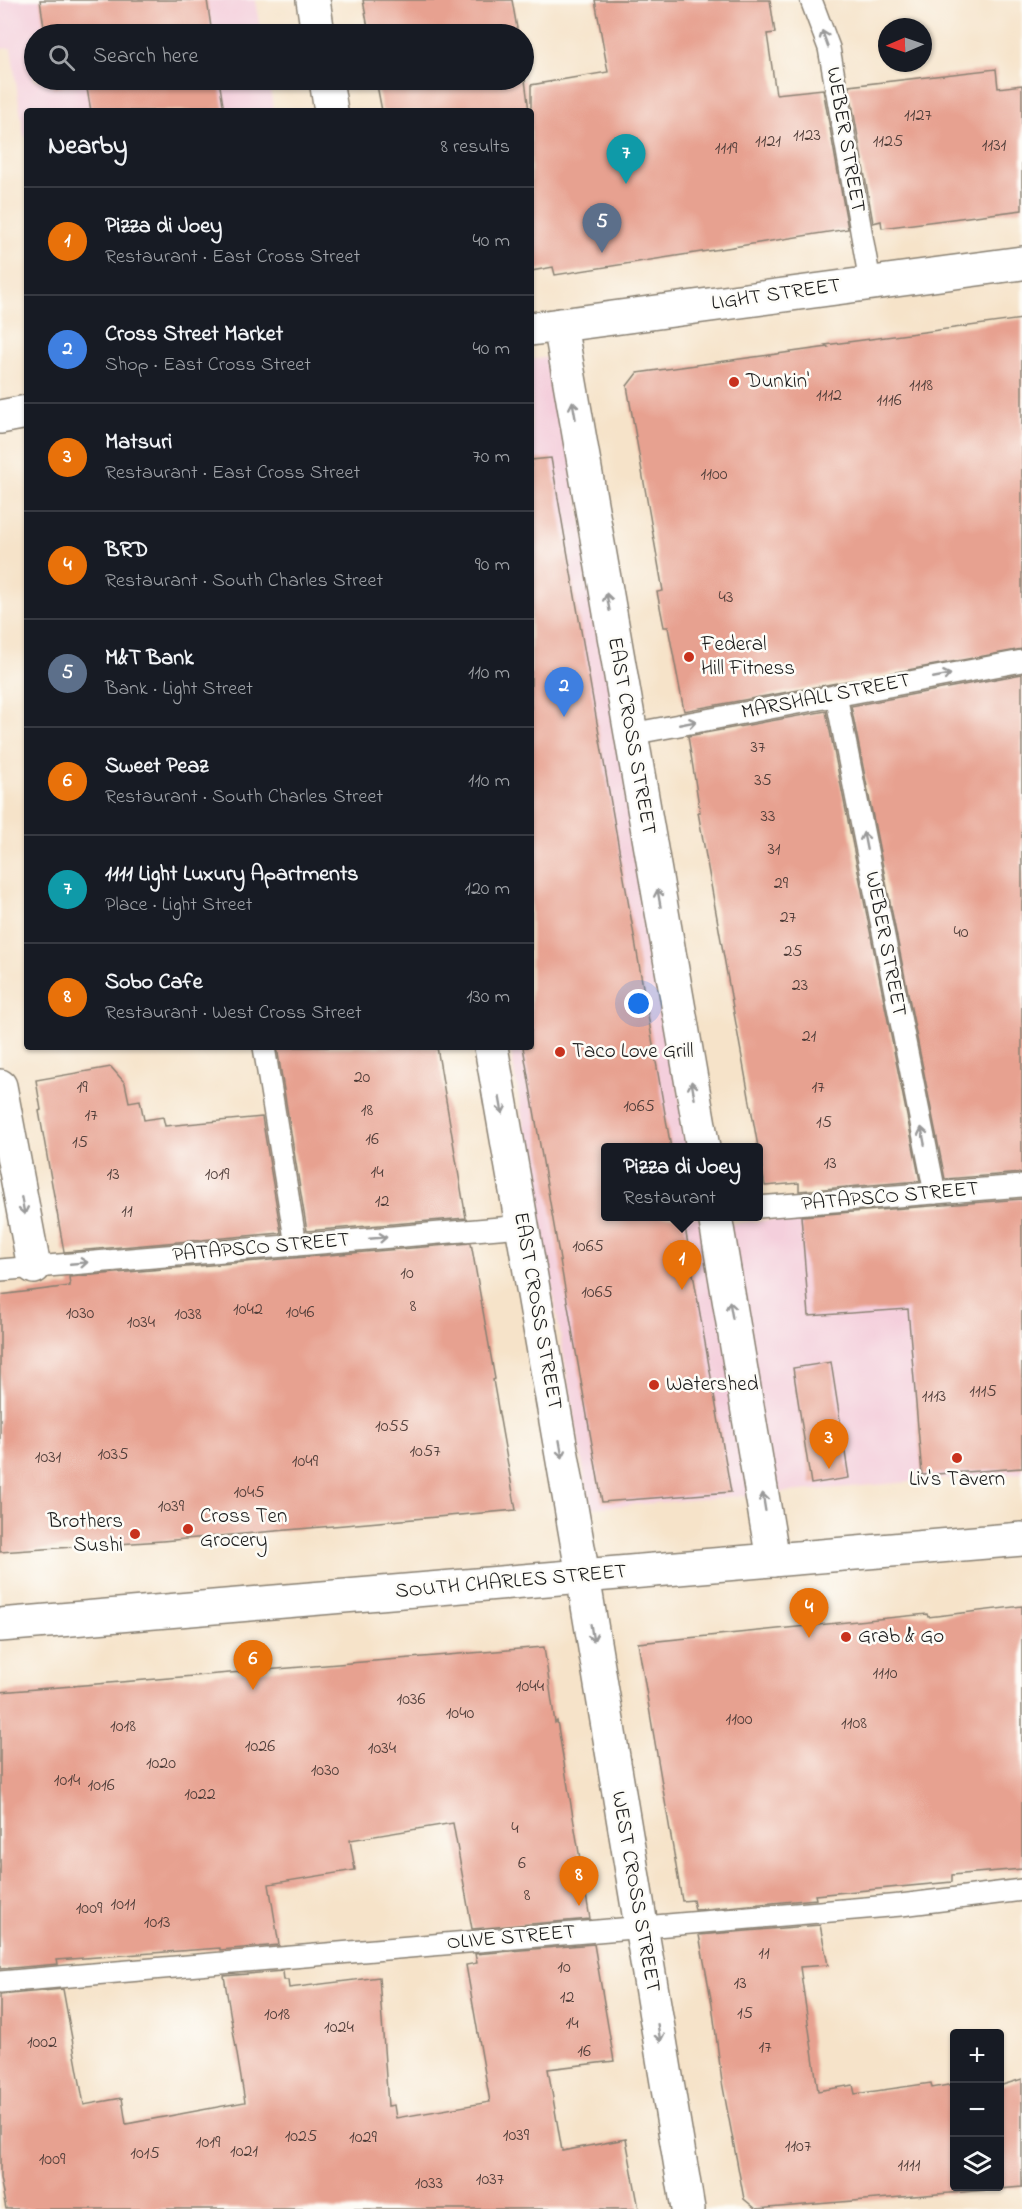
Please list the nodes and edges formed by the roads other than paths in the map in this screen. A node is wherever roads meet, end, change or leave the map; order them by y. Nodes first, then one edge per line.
1 (313, 0) edge
2 (811, 0) edge
3 (317, 24) edge
4 (328, 90) edge
5 (331, 108) edge
6 (1022, 264) edge
7 (870, 282) junction
8 (546, 327) edge
9 (24, 413) edge
10 (0, 417) edge
11 (1022, 661) edge
12 (836, 695) junction
13 (631, 734) junction
14 (264, 1050) edge
15 (492, 1050) edge
16 (0, 1086) edge
17 (702, 1143) edge
18 (1022, 1186) edge
19 (935, 1193) junction
20 (763, 1207) edge
21 (716, 1221) edge
22 (522, 1226) junction
23 (296, 1245) junction
24 (34, 1267) junction
25 (0, 1270) edge
26 (1022, 1539) edge
27 (773, 1560) junction
28 (583, 1576) junction
29 (0, 1625) edge
30 (1022, 1890) edge
31 (641, 1927) junction
32 (0, 1982) edge
33 (688, 2209) edge

1 - 3 street
7 -> 2 lane, WEBER STREET
4 - 5 street
6 - 7 street, LIGHT STREET
7 - 8 street, LIGHT STREET
13 -> 8 street, EAST CROSS STREET
9 - 10 street
12 -> 11 lane, MARSHALL STREET
13 -> 12 lane, MARSHALL STREET
19 -> 12 lane, WEBER STREET
17 -> 13 street, EAST CROSS STREET
14 - 23 lane
15 -> 22 street, EAST CROSS STREET
16 -> 24 street
18 - 19 lane, PATAPSCO STREET
19 - 20 lane, PATAPSCO STREET
27 -> 21 street
23 -> 22 lane, PATAPSCO STREET
22 -> 28 street, EAST CROSS STREET
24 -> 23 lane, PATAPSCO STREET
24 - 25 lane, PATAPSCO STREET
26 - 27 street, SOUTH CHARLES STREET
27 - 28 street, SOUTH CHARLES STREET
28 - 29 street, SOUTH CHARLES STREET
28 -> 31 street, WEST CROSS STREET
30 - 31 lane, OLIVE STREET
31 - 32 lane, OLIVE STREET
31 -> 33 street, WEST CROSS STREET

